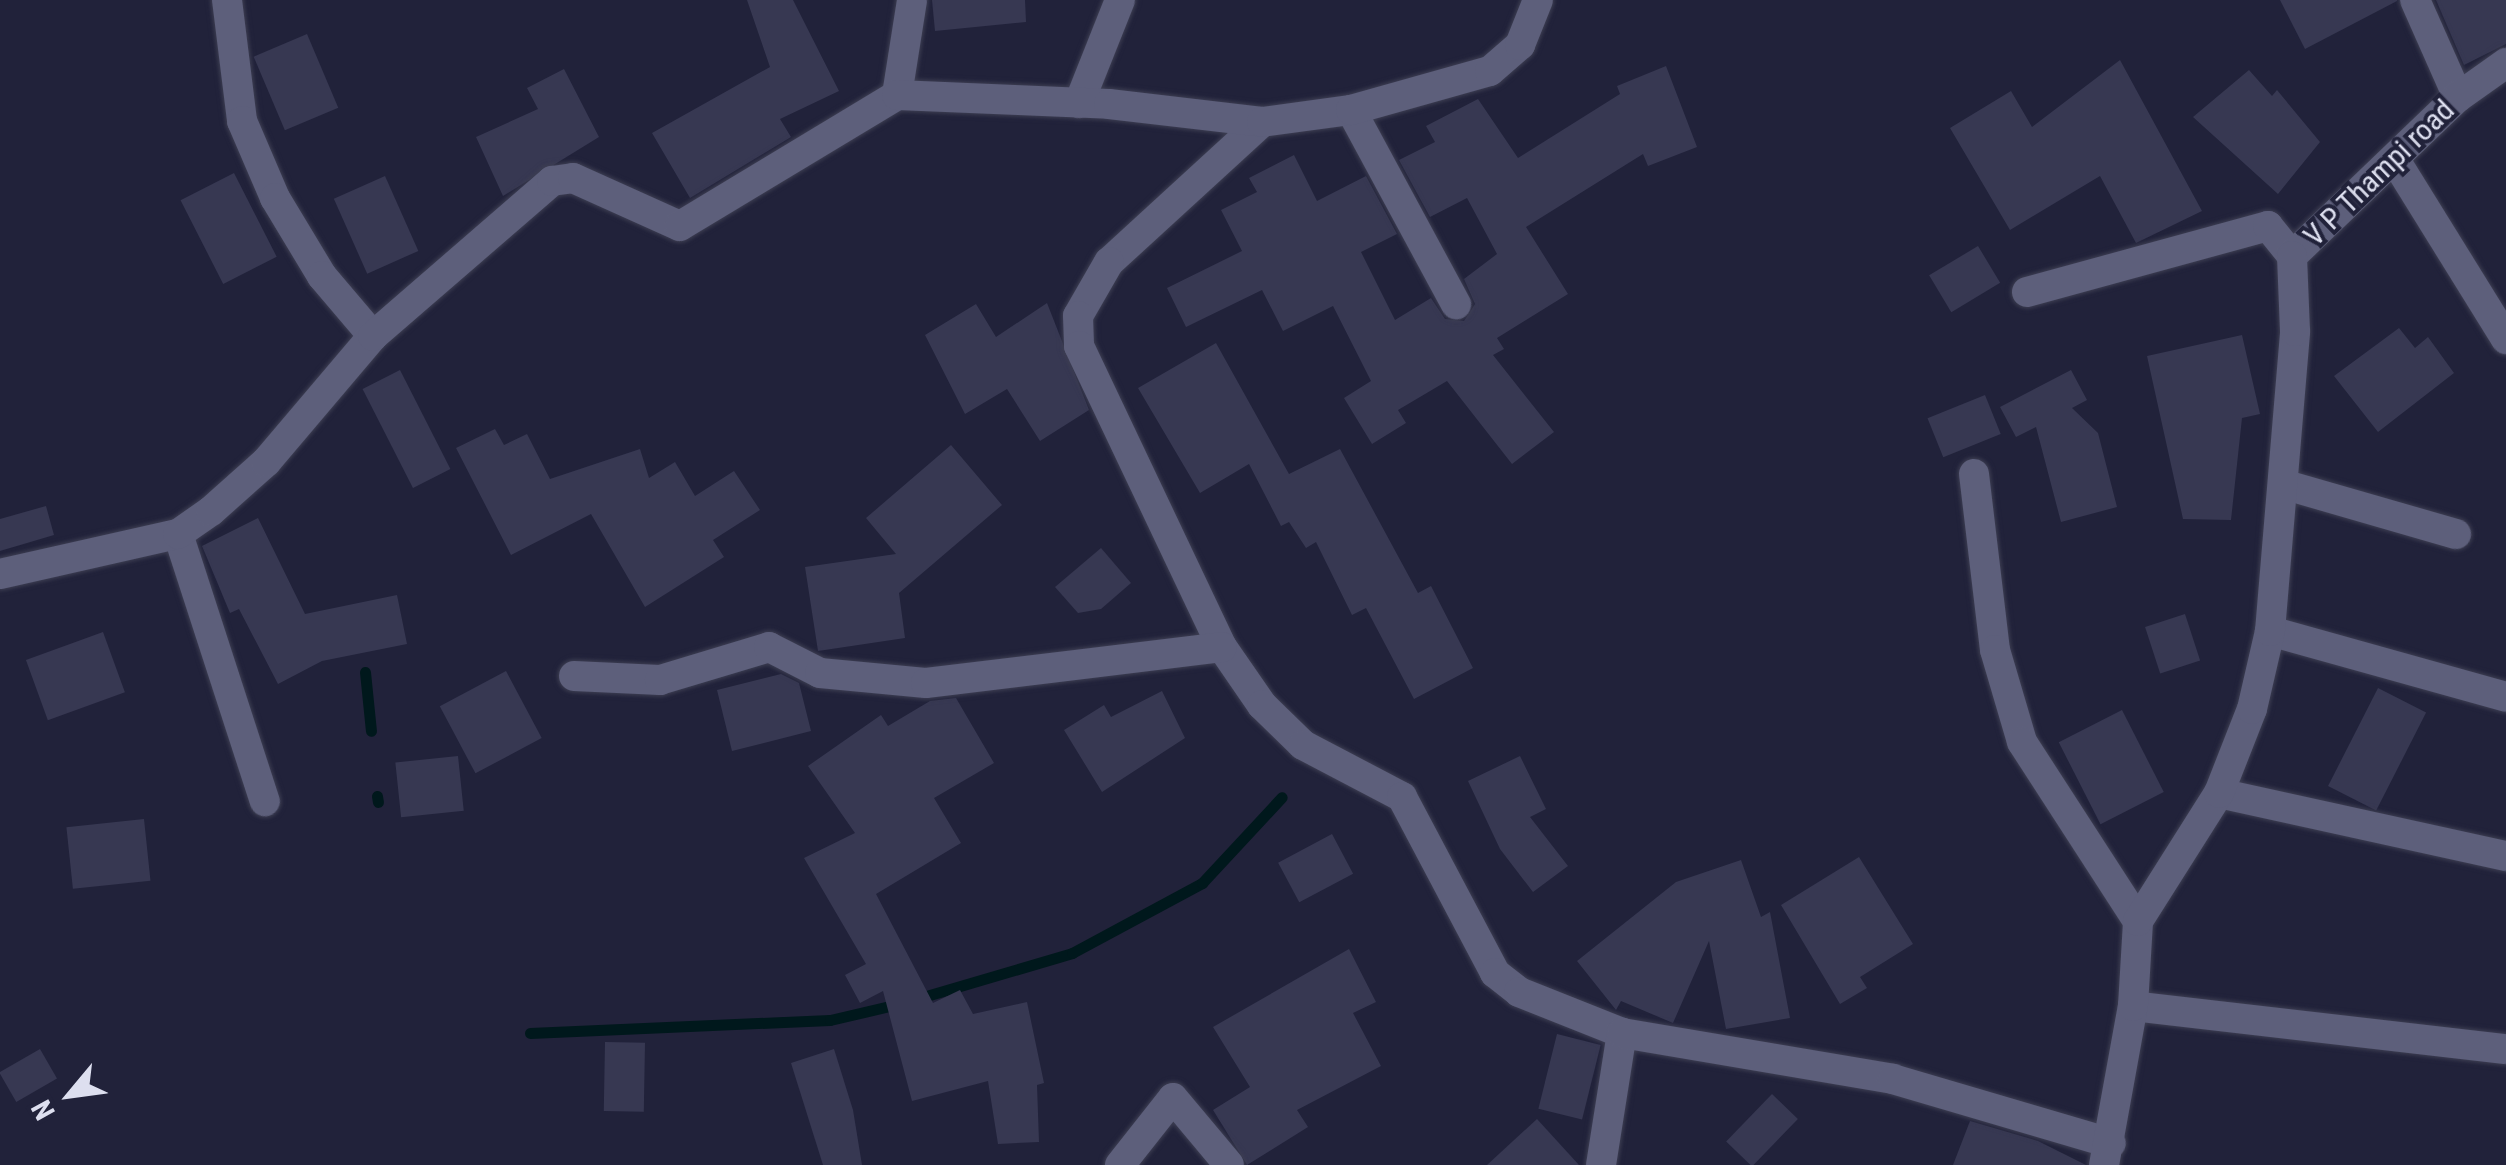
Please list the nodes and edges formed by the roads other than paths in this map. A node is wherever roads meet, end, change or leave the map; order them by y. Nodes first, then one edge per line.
1 (227, 0) edge
2 (912, 0) edge
3 (1120, 0) edge
4 (1538, 0) edge
5 (2415, 0) edge
6 (2506, 62) edge
7 (897, 95) junction
8 (2458, 97) junction
9 (1079, 103) junction
10 (1351, 110) junction
11 (1262, 122) junction
12 (2395, 160) junction
13 (2292, 256) junction
14 (2027, 292) dead end
15 (1456, 304) dead end
16 (373, 336) junction
17 (2506, 339) edge
18 (1974, 474) dead end
19 (2286, 486) junction
20 (178, 534) junction
21 (2456, 534) dead end
22 (0, 574) edge
23 (2270, 631) junction
24 (1222, 647) junction
25 (574, 676) dead end
26 (2506, 697) edge
27 (2219, 793) junction
28 (265, 801) dead end
29 (2506, 856) edge
30 (2138, 921) junction
31 (2133, 1006) junction
32 (1622, 1033) junction
33 (2506, 1049) edge
34 (2107, 1154) edge
35 (1120, 1165) edge
36 (1229, 1165) edge
37 (1602, 1165) edge

1 - 16 street
2 - 7 street
3 - 9 street
4 - 10 street
5 - 8 street
6 - 8 street, V P Thampi road
7 - 9 street
7 - 16 street
8 - 12 street, V P Thampi road
9 - 11 street
10 - 11 street
10 - 15 street
11 - 24 street
12 - 13 street, V P Thampi road
12 - 17 street
13 - 14 street, V P Thampi road
13 - 19 street
16 - 20 street
18 - 30 street
19 - 21 street
19 - 23 street
20 - 22 street
20 - 28 street
23 - 26 street
23 - 27 street
24 - 25 street
24 - 32 street
27 - 29 street
27 - 30 street
30 - 31 street
31 - 33 street
31 - 34 street
32 - 34 street
32 - 37 street
35 - 36 street

